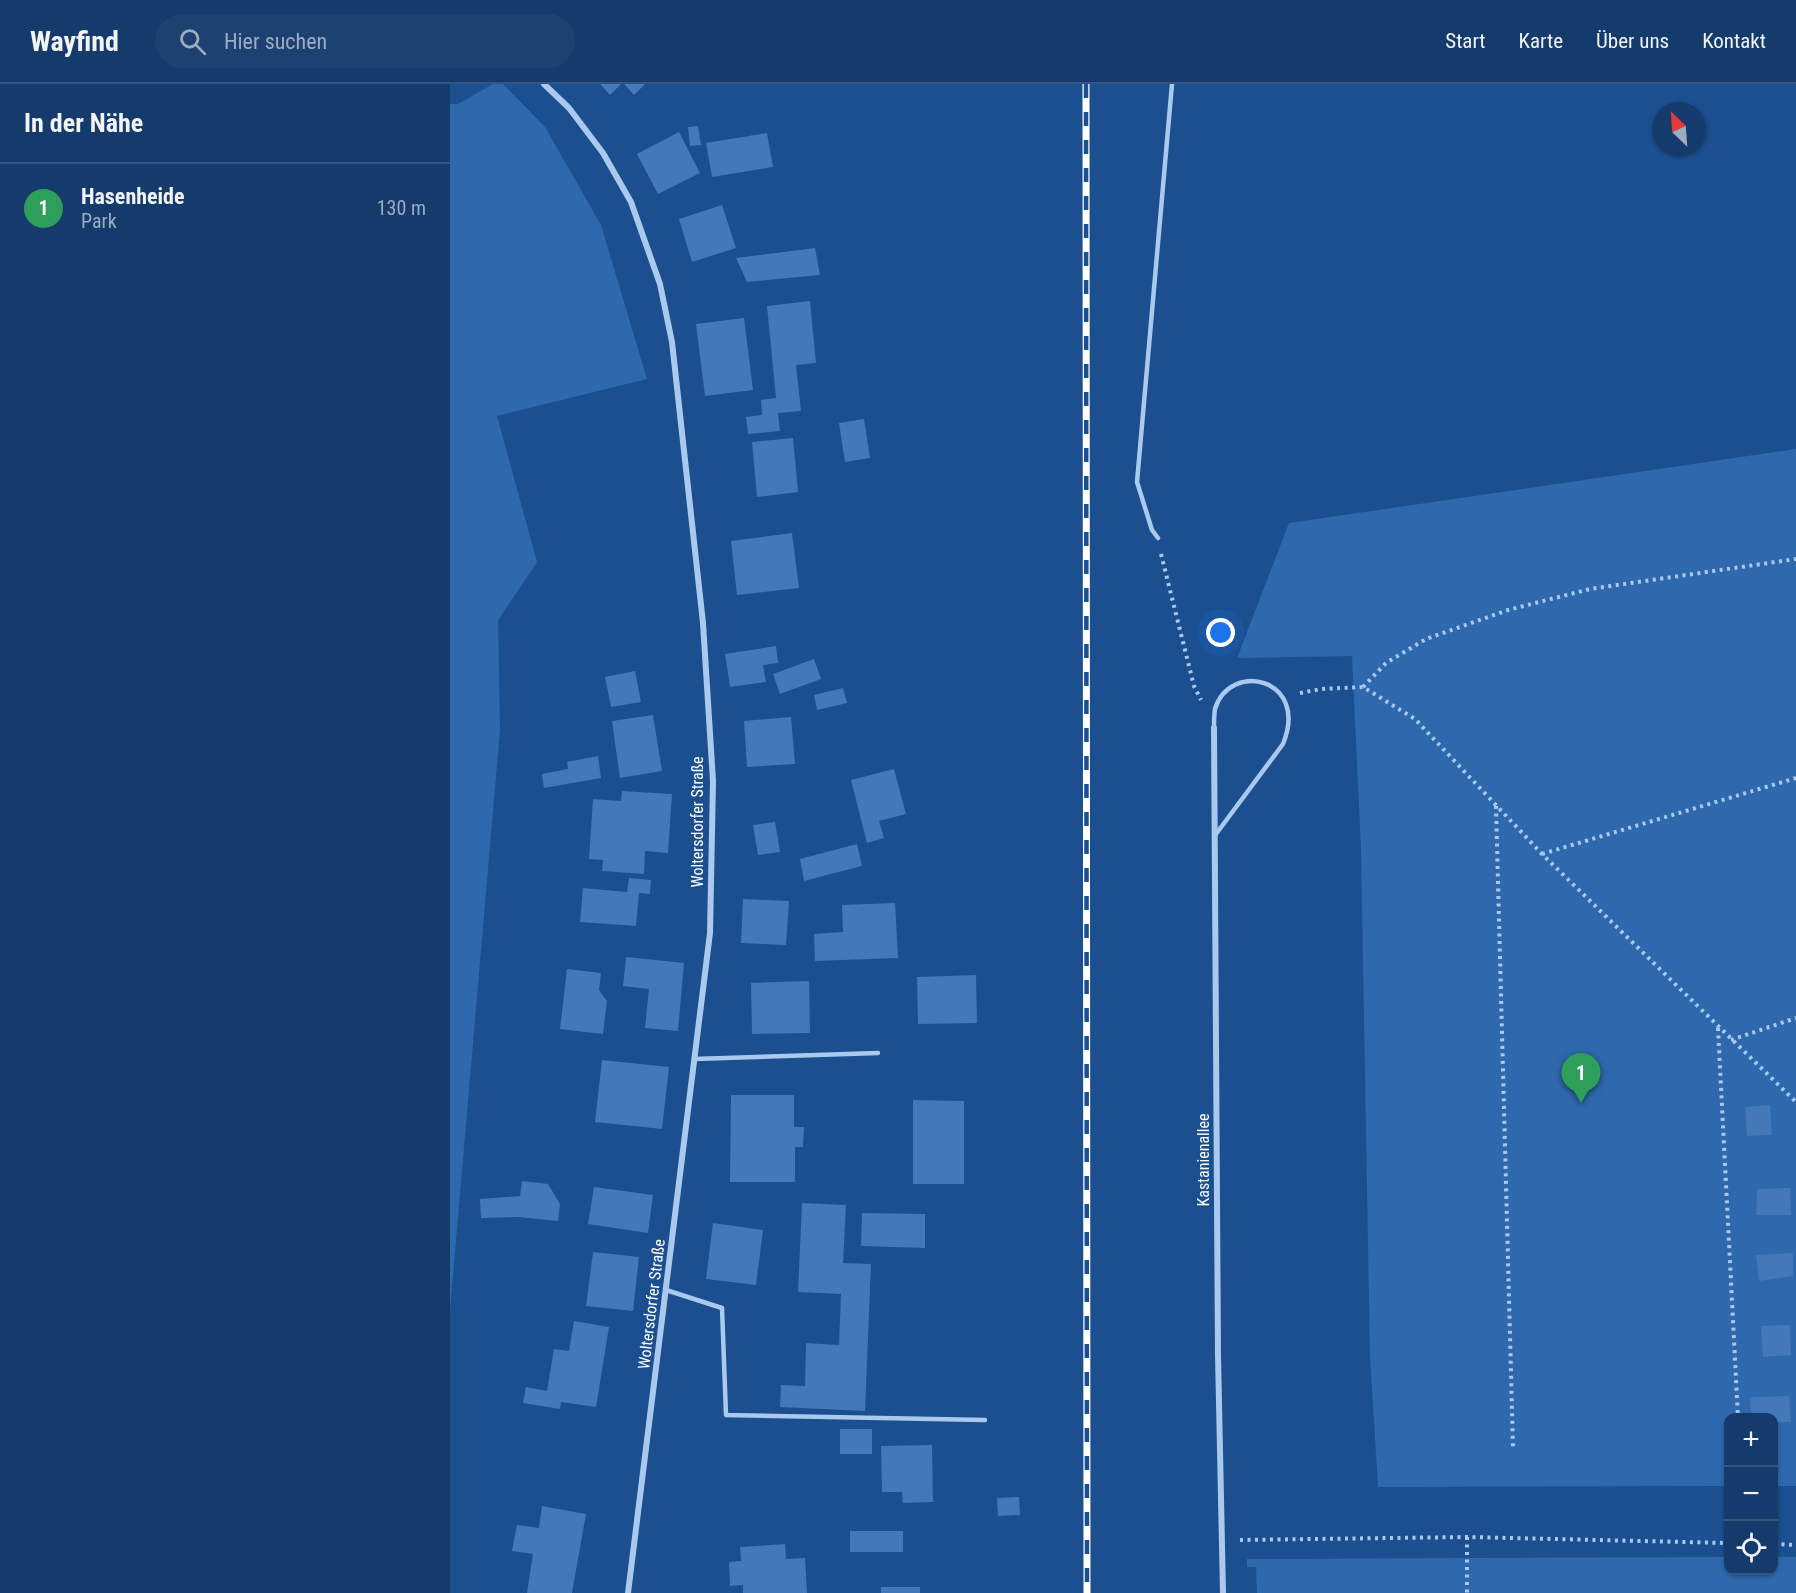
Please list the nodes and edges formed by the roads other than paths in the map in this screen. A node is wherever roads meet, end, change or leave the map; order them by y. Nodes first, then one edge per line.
1 (544, 84) edge
2 (1172, 84) edge
3 (1158, 538) road end
4 (1214, 728) joint
5 (1216, 834) junction
6 (878, 1053) dead end
7 (694, 1059) junction
8 (666, 1290) junction
9 (985, 1420) dead end
10 (628, 1593) edge
11 (1223, 1593) edge

1 - 7 street, Woltersdorfer Straße
2 - 3 lane
4 - 5 street, Kastanienallee
4 - 5 lane
5 - 11 street, Kastanienallee
6 - 7 lane
7 - 8 street, Woltersdorfer Straße
8 - 9 lane
8 - 10 street, Woltersdorfer Straße

